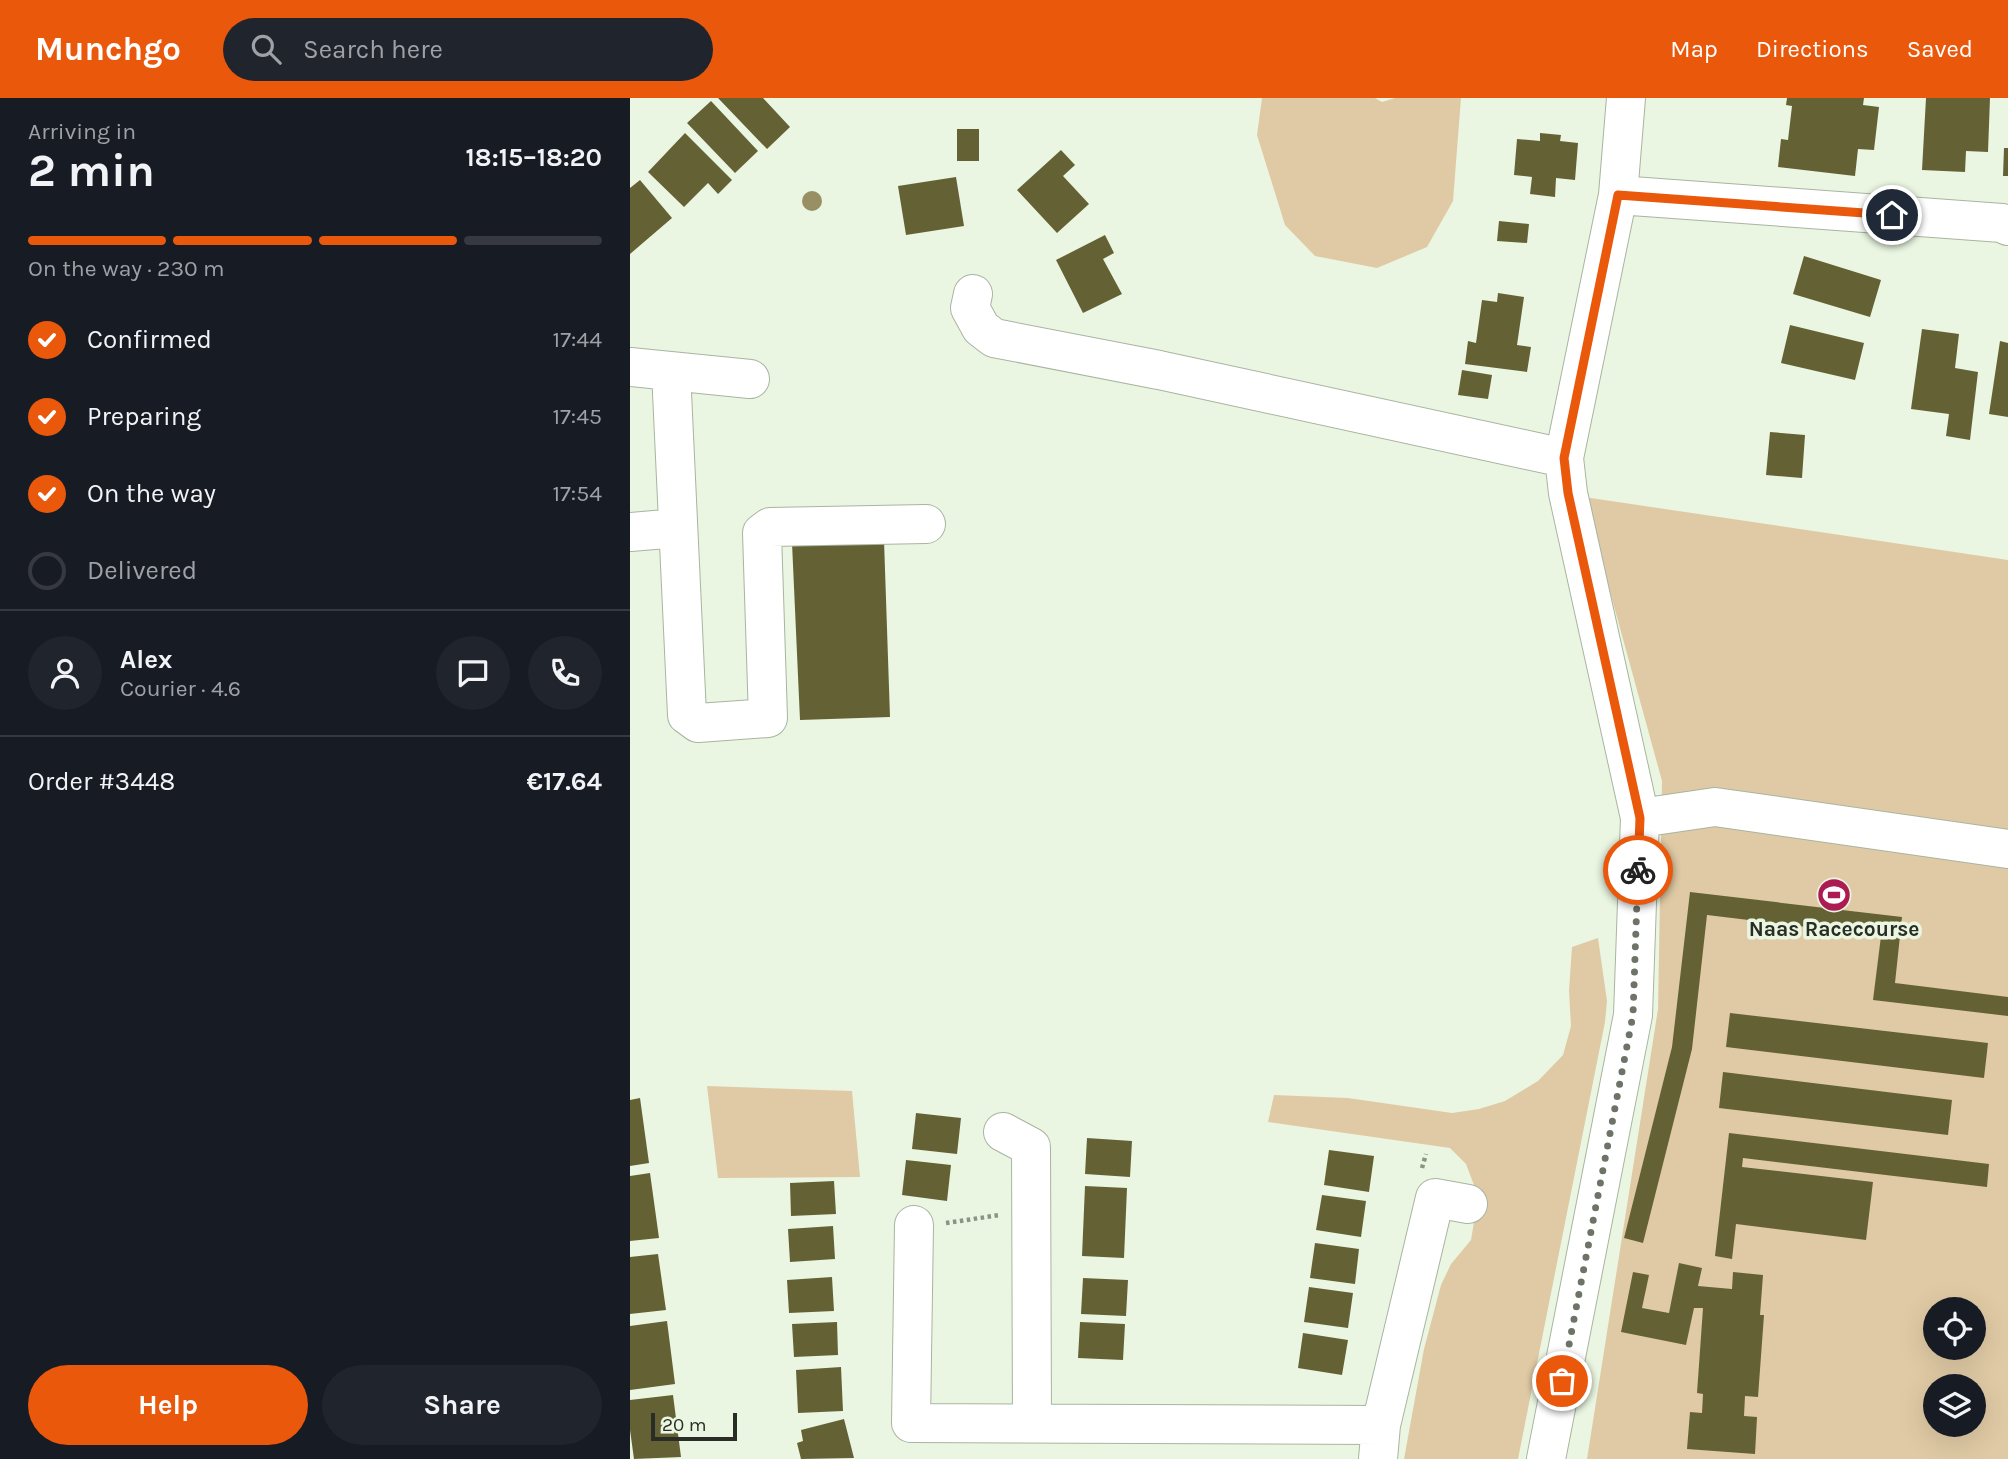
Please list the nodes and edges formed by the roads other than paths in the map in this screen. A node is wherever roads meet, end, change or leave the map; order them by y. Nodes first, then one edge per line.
1 (1626, 98) edge
2 (1618, 195) junction
3 (2008, 226) edge
4 (974, 294) dead end
5 (630, 367) edge
6 (671, 371) junction
7 (750, 379) dead end
8 (1564, 458) junction
9 (926, 524) dead end
10 (678, 528) junction
11 (630, 532) edge
12 (1640, 818) junction
13 (2008, 849) edge
14 (1003, 1132) dead end
15 (1468, 1204) dead end
16 (914, 1225) road end
17 (1032, 1422) junction
18 (1380, 1442) edge
19 (1546, 1459) edge

1 - 2 street
2 - 3 street
2 - 8 street
4 - 8 street
5 - 6 street
6 - 7 street
6 - 10 street
8 - 12 street
9 - 10 street
10 - 11 street
12 - 13 street
12 - 19 street
14 - 17 street
15 - 18 street
16 - 17 street
17 - 18 street

